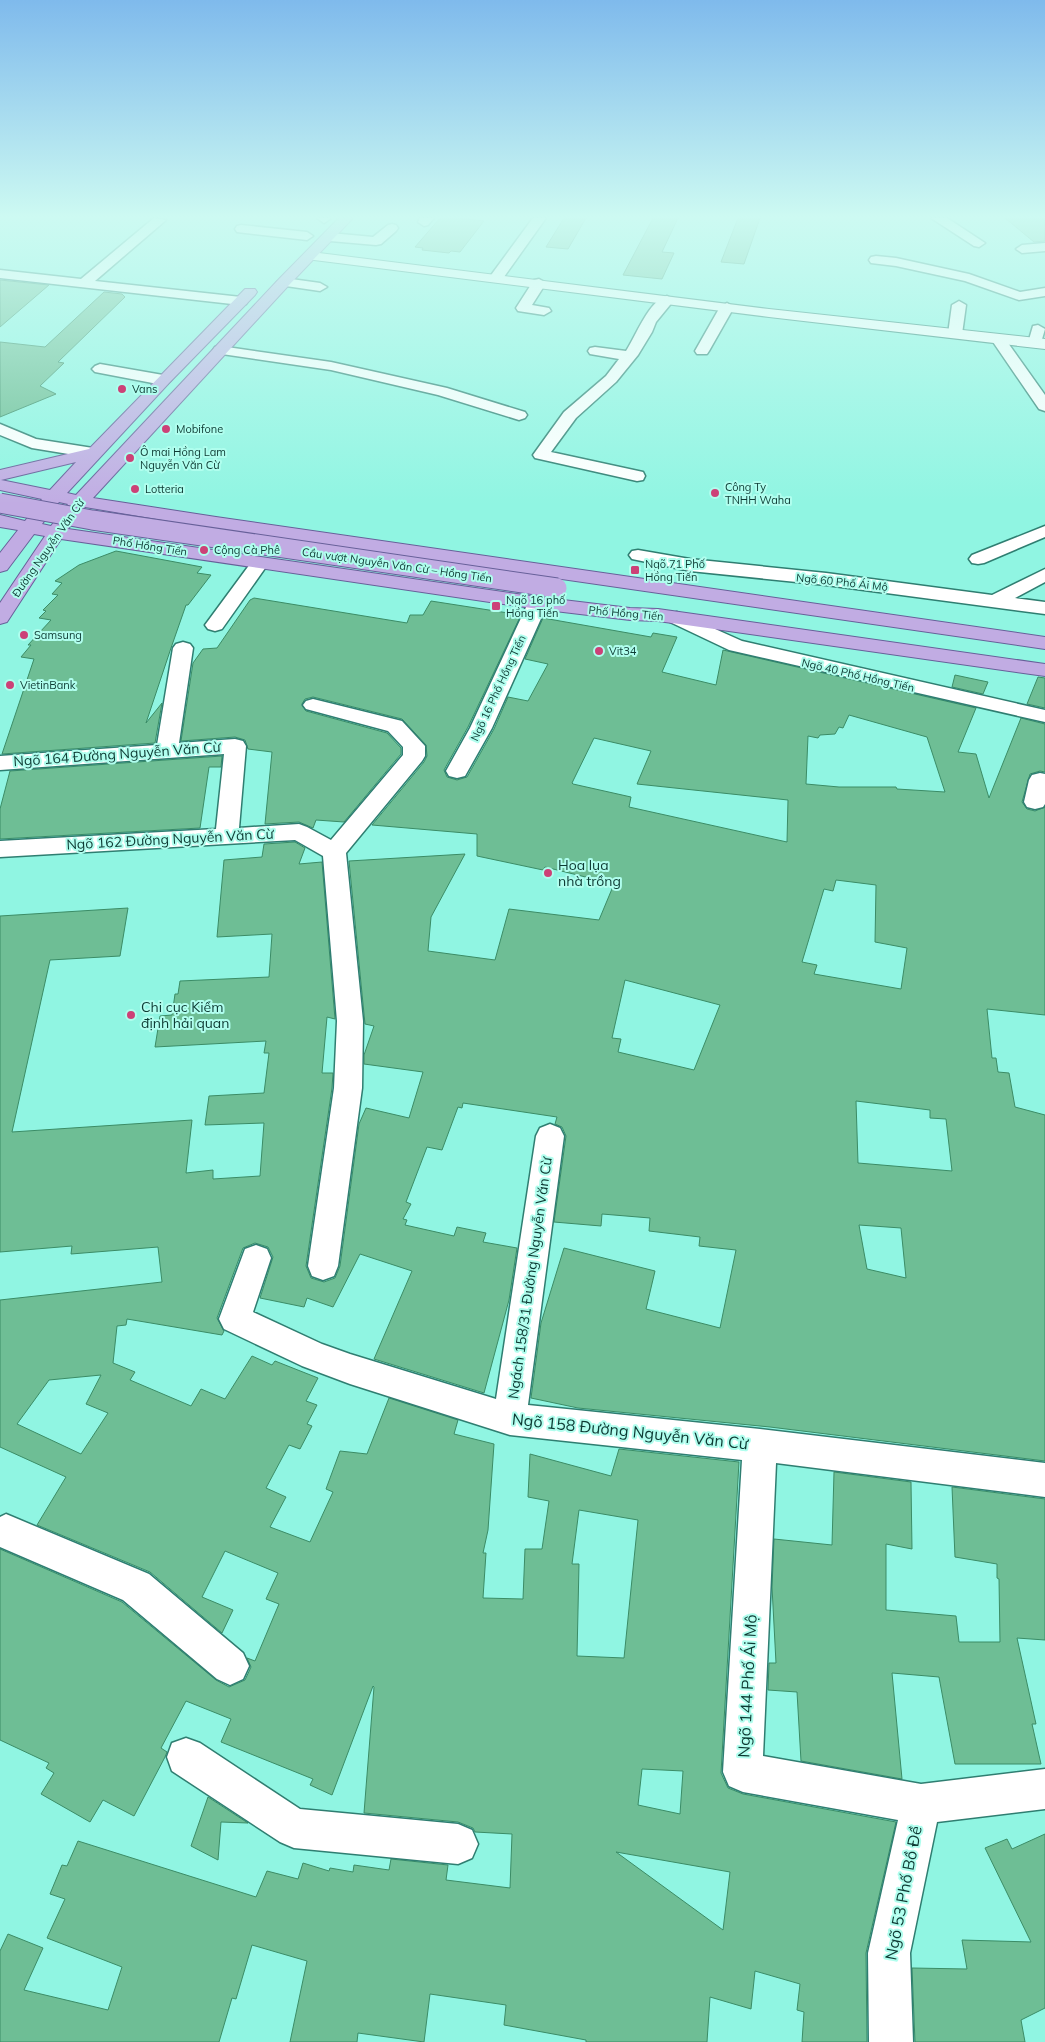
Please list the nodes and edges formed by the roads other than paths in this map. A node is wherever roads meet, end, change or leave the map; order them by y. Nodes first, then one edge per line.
1 (229, 313) edge
2 (255, 313) edge
3 (656, 313) edge
4 (724, 313) edge
5 (773, 313) edge
6 (958, 313) edge
7 (955, 334) junction
8 (998, 339) junction
9 (1039, 339) edge
10 (220, 350) junction
11 (702, 350) dead end
12 (595, 351) dead end
13 (629, 356) junction
14 (100, 369) dead end
15 (163, 380) junction
16 (1044, 404) edge
17 (519, 415) dead end
18 (0, 428) edge
19 (93, 453) junction
20 (0, 475) edge
21 (637, 476) dead end
22 (0, 485) edge
23 (54, 496) junction
24 (80, 501) junction
25 (0, 503) edge
26 (0, 521) edge
27 (29, 527) junction
28 (1045, 531) edge
29 (56, 533) junction
30 (638, 555) dead end
31 (978, 559) dead end
32 (259, 564) junction
33 (0, 566) edge
34 (1045, 575) edge
35 (556, 588) junction
36 (668, 588) junction
37 (996, 601) junction
38 (538, 603) junction
39 (1045, 608) edge
40 (667, 616) junction
41 (0, 618) edge
42 (215, 625) dead end
43 (1045, 642) edge
44 (183, 648) dead end
45 (1045, 670) edge
46 (312, 705) dead end
47 (1045, 716) edge
48 (167, 751) junction
49 (0, 763) edge
50 (457, 771) dead end
51 (1045, 781) edge
52 (1035, 802) dead end
53 (227, 836) junction
54 (0, 849) edge
55 (334, 852) junction
56 (550, 1136) dead end
57 (256, 1258) dead end
58 (323, 1266) dead end
59 (510, 1419) junction
60 (760, 1445) junction
61 (1045, 1480) edge
62 (6, 1532) dead end
63 (230, 1666) dead end
64 (186, 1757) dead end
65 (1045, 1789) edge
66 (921, 1804) junction
67 (458, 1844) dead end
68 (891, 2042) edge

1 - 15 main road, Đường Nguyễn Văn Cừ
2 - 10 main road, Đường Nguyễn Văn Cừ
3 - 13 street
4 - 11 street
5 - 7 street
6 - 7 street
7 - 8 street
8 - 9 street
8 - 16 street
10 - 17 street
10 - 24 main road, Đường Nguyễn Văn Cừ
12 - 13 street
13 - 21 street
14 - 15 street
15 - 19 main road, Đường Nguyễn Văn Cừ
18 - 19 street
19 - 20 main road
19 - 23 main road, Đường Nguyễn Văn Cừ
22 - 23 main road
23 - 24 main road
23 - 27 main road, Đường Nguyễn Văn Cừ
24 - 29 main road, Đường Nguyễn Văn Cừ
24 - 36 main road
25 - 35 main road, Cầu vượt Nguyễn Văn Cừ – Hồng Tiến, bridge
26 - 27 main road, Phố Hồng Tiến
27 - 29 main road, Phố Hồng Tiến
27 - 33 main road, Đường Nguyễn Văn Cừ
28 - 31 street
29 - 32 main road, Phố Hồng Tiến
29 - 41 main road, Đường Nguyễn Văn Cừ
30 - 37 street, Ngõ 60 Phố Ái Mộ
32 - 38 main road, Phố Hồng Tiến
32 - 42 street
34 - 37 street
35 - 36 main road
35 - 40 main road
36 - 43 main road
37 - 39 street, Ngõ 60 Phố Ái Mộ
38 - 40 main road, Phố Hồng Tiến
38 - 50 street, Ngõ 16 Phố Hồng Tiến
40 - 45 main road, Phố Hồng Tiến
40 - 47 street, Ngõ 40 Phố Hồng Tiến
44 - 48 street
46 - 55 street
48 - 49 street, Ngõ 164 Đường Nguyễn Văn Cừ
48 - 53 street, Ngõ 164 Đường Nguyễn Văn Cừ
51 - 52 street
53 - 54 street, Ngõ 162 Đường Nguyễn Văn Cừ
53 - 55 street, Ngõ 162 Đường Nguyễn Văn Cừ
55 - 58 street
56 - 59 street, Ngách 158/31 Đường Nguyễn Văn Cừ
57 - 59 street, Ngõ 158 Đường Nguyễn Văn Cừ
59 - 60 street, Ngõ 158 Đường Nguyễn Văn Cừ
60 - 61 street, Ngõ 158 Đường Nguyễn Văn Cừ
60 - 66 street, Ngõ 144 Phố Ái Mộ
62 - 63 street
64 - 67 street
65 - 66 street, Ngõ 144 Phố Ái Mộ
66 - 68 street, Ngõ 53 Phố Bồ Đề

